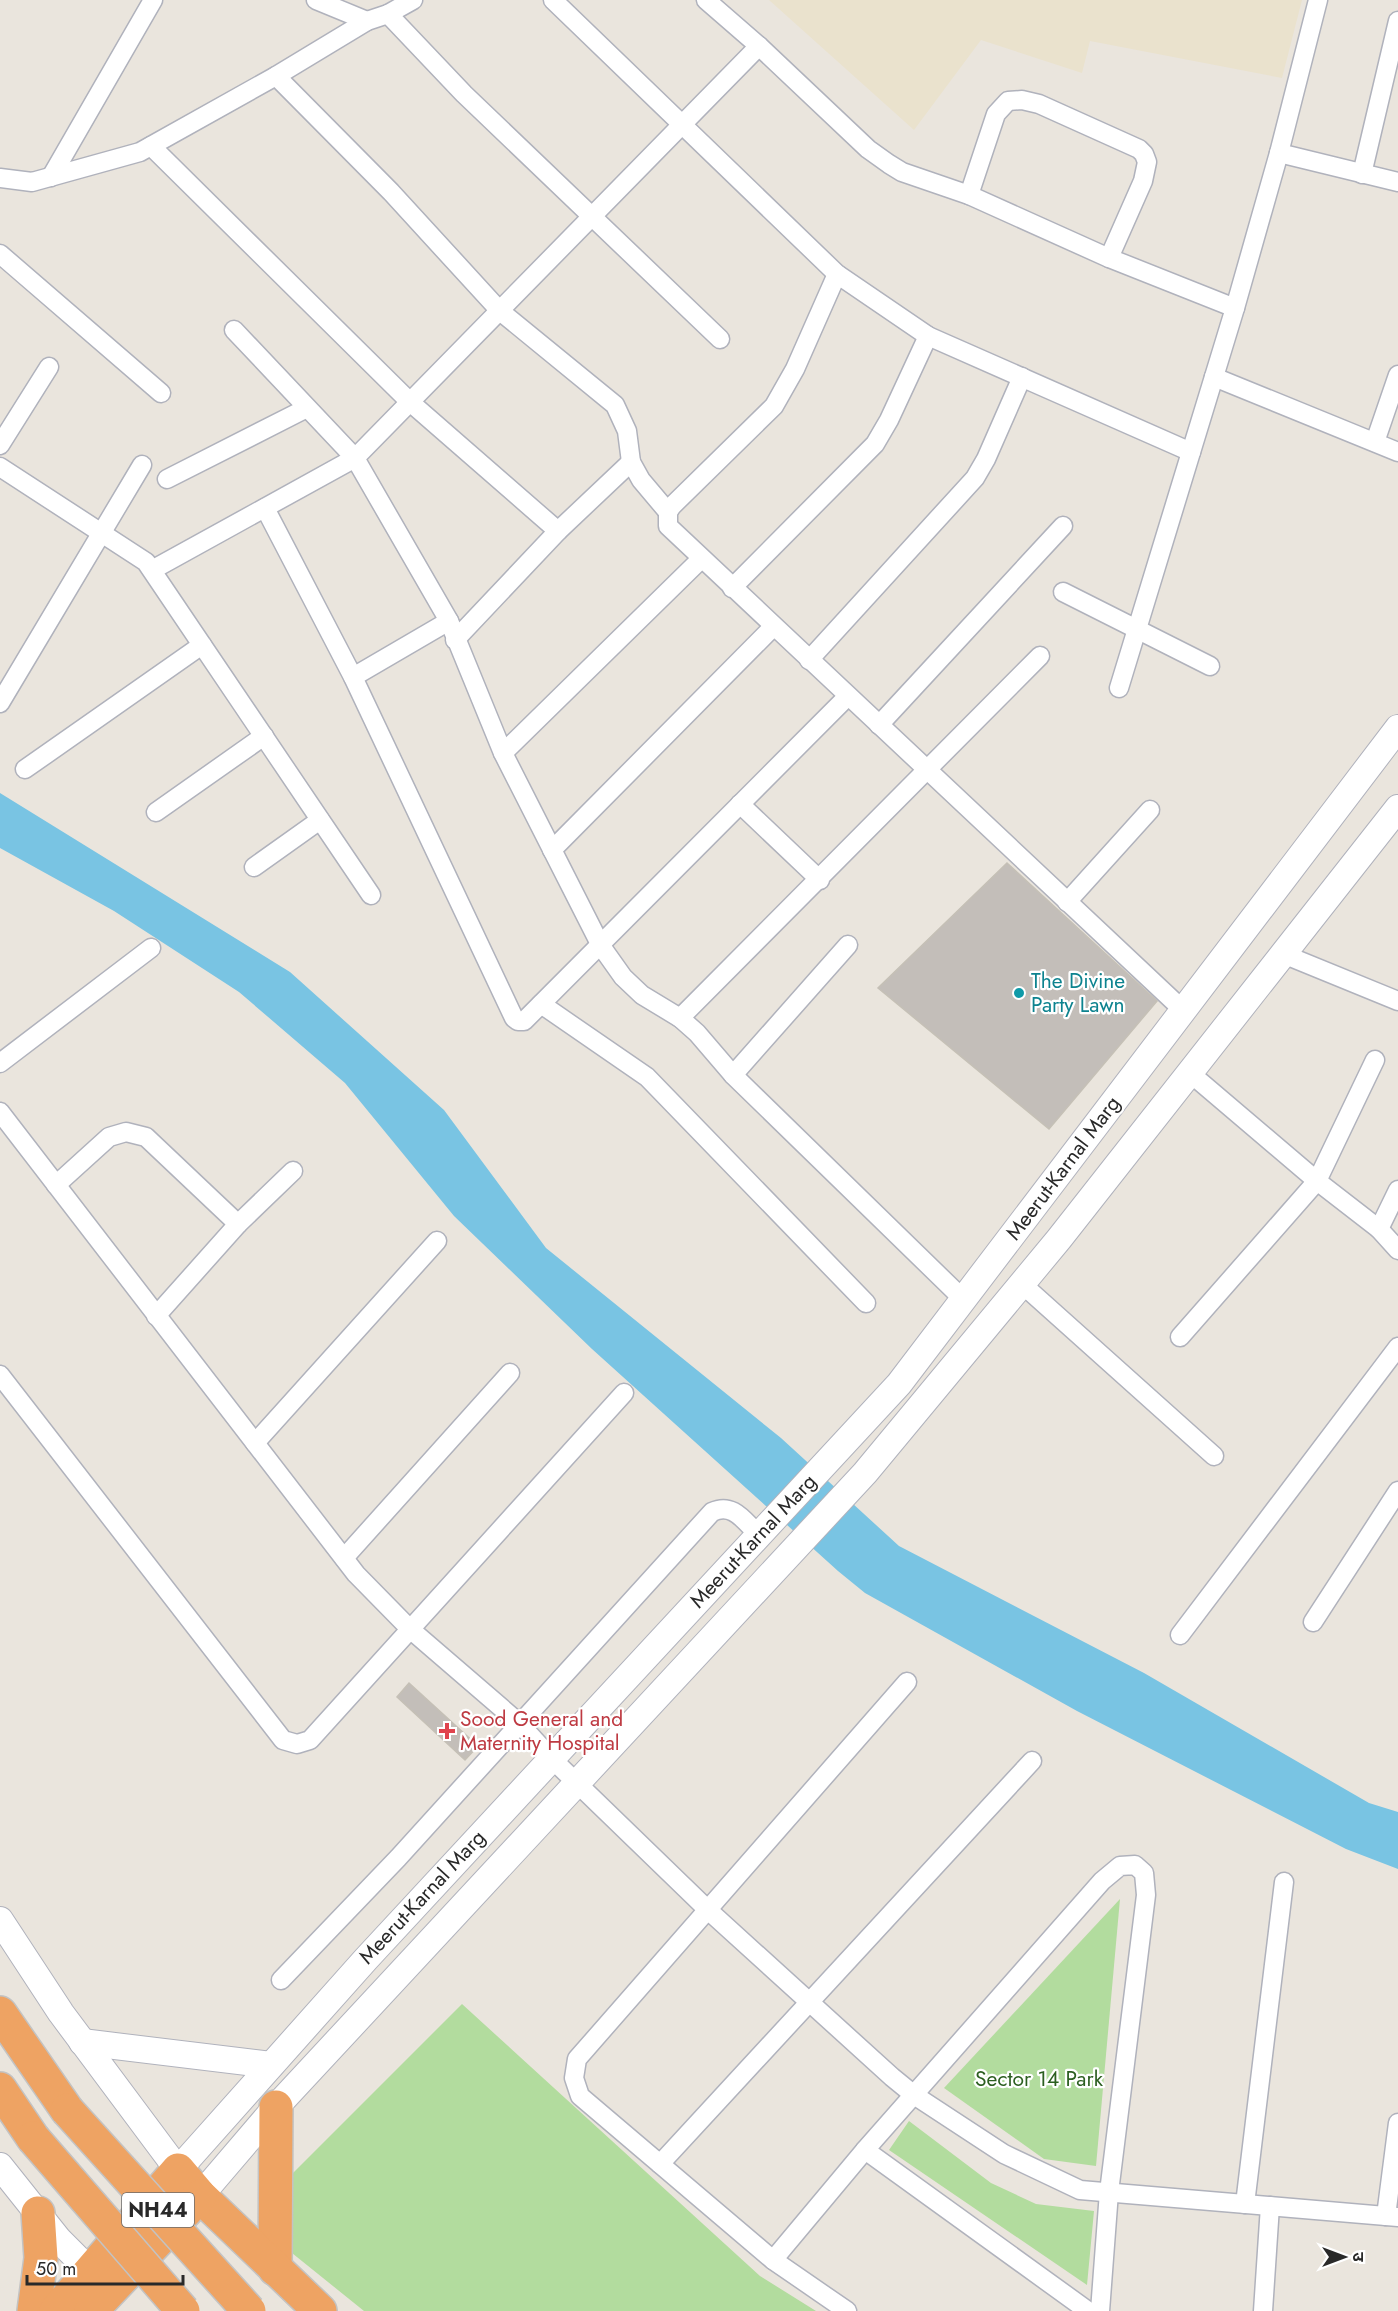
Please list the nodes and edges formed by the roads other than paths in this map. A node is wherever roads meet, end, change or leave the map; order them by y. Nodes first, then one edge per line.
1 (153, 0) edge
2 (316, 0) edge
3 (413, 0) edge
4 (553, 0) edge
5 (706, 0) edge
6 (1318, 0) edge
7 (388, 14) junction
8 (367, 21) junction
9 (1398, 21) edge
10 (759, 46) junction
11 (276, 76) junction
12 (682, 126) junction
13 (151, 146) junction
14 (1279, 153) junction
15 (1362, 174) junction
16 (51, 177) junction
17 (0, 178) edge
18 (1398, 182) edge
19 (969, 195) junction
20 (592, 217) junction
21 (0, 254) edge
22 (1109, 258) junction
23 (837, 274) junction
24 (1235, 308) junction
25 (500, 311) junction
26 (234, 330) dead end
27 (928, 336) junction
28 (720, 339) dead end
29 (49, 367) dead end
30 (1022, 377) junction
31 (1214, 377) junction
32 (1396, 386) edge
33 (160, 393) dead end
34 (410, 402) junction
35 (307, 408) junction
36 (1375, 442) junction
37 (0, 445) edge
38 (1191, 452) junction
39 (1398, 452) edge
40 (355, 458) junction
41 (631, 462) junction
42 (142, 465) dead end
43 (0, 467) edge
44 (167, 479) dead end
45 (265, 508) junction
46 (668, 512) junction
47 (1063, 526) dead end
48 (558, 531) junction
49 (102, 533) junction
50 (701, 559) junction
51 (152, 570) junction
52 (732, 588) junction
53 (1063, 592) dead end
54 (449, 621) junction
55 (774, 627) junction
56 (1137, 630) junction
57 (455, 640) junction
58 (202, 645) junction
59 (1040, 656) dead end
60 (809, 660) junction
61 (1210, 666) dead end
62 (353, 677) junction
63 (1119, 688) dead end
64 (848, 696) junction
65 (0, 703) edge
66 (879, 725) junction
67 (1398, 728) edge
68 (264, 736) junction
69 (503, 753) junction
70 (25, 769) dead end
71 (927, 770) junction
72 (740, 804) junction
73 (1398, 808) edge
74 (1150, 810) dead end
75 (156, 812) dead end
76 (320, 820) junction
77 (552, 850) junction
78 (254, 867) dead end
79 (820, 880) junction
80 (371, 895) dead end
81 (1067, 902) junction
82 (848, 945) dead end
83 (601, 946) junction
84 (151, 948) dead end
85 (1283, 954) junction
86 (1398, 1001) edge
87 (541, 1004) junction
88 (1183, 1010) junction
89 (680, 1018) junction
90 (1375, 1060) dead end
91 (0, 1063) edge
92 (1139, 1068) junction
93 (1190, 1073) junction
94 (733, 1075) junction
95 (1169, 1099) junction
96 (0, 1113) edge
97 (293, 1171) dead end
98 (1317, 1181) junction
99 (56, 1185) junction
100 (1398, 1190) edge
101 (238, 1224) junction
102 (1379, 1229) junction
103 (437, 1241) dead end
104 (1398, 1250) edge
105 (1022, 1284) junction
106 (963, 1299) junction
107 (866, 1303) dead end
108 (156, 1316) junction
109 (1180, 1337) dead end
110 (1398, 1347) edge
111 (510, 1373) dead end
112 (0, 1375) edge
113 (624, 1393) dead end
114 (255, 1443) junction
115 (1214, 1456) dead end
116 (1395, 1503) edge
117 (762, 1530) junction
118 (344, 1558) junction
119 (1313, 1622) dead end
120 (410, 1629) junction
121 (1180, 1635) dead end
122 (907, 1682) dead end
123 (519, 1723) junction
124 (551, 1758) junction
125 (1032, 1761) dead end
126 (576, 1782) junction
127 (1284, 1882) dead end
128 (708, 1910) junction
129 (0, 1920) edge
130 (281, 1980) dead end
131 (810, 2002) junction
132 (321, 2009) junction
133 (0, 2013) edge
134 (345, 2032) junction
135 (82, 2042) junction
136 (271, 2065) junction
137 (0, 2090) edge
138 (915, 2095) junction
139 (276, 2107) junction
140 (1398, 2122) edge
141 (864, 2150) junction
142 (660, 2164) junction
143 (0, 2166) edge
144 (178, 2170) junction
145 (1109, 2192) junction
146 (200, 2196) junction
147 (1245, 2204) junction
148 (1270, 2206) junction
149 (38, 2213) junction
150 (1392, 2216) edge
151 (773, 2260) junction
152 (275, 2269) junction
153 (105, 2296) edge
154 (34, 2311) edge
155 (56, 2311) edge
156 (183, 2311) edge
157 (249, 2311) edge
158 (320, 2311) edge
159 (848, 2311) edge
160 (1088, 2311) edge
161 (1100, 2311) edge
162 (1263, 2311) edge

1 - 16 street
2 - 8 street
3 - 7 street
4 - 12 street
5 - 10 street
6 - 14 street
7 - 8 street
7 - 20 street
8 - 11 street
9 - 15 street
10 - 12 street
10 - 19 street
11 - 13 street
11 - 25 street
12 - 20 street
12 - 23 street
13 - 16 street
13 - 34 street
14 - 15 street
14 - 24 street
15 - 18 street
16 - 17 street
19 - 22 street
19 - 22 street
20 - 25 street
20 - 28 street
21 - 33 street
22 - 24 street
23 - 27 street
23 - 46 street
24 - 31 street
25 - 34 street
25 - 41 street
26 - 35 street
27 - 30 street
27 - 52 street
29 - 37 street
30 - 38 street
30 - 60 street
31 - 36 street
31 - 38 street
32 - 36 street
34 - 40 street
34 - 48 street
35 - 40 street
35 - 44 street
36 - 39 street
38 - 56 street
40 - 45 street
40 - 54 street
41 - 46 street
41 - 48 street
42 - 49 street
43 - 49 street
45 - 51 street
45 - 62 street
46 - 50 street
47 - 66 street
48 - 57 street
49 - 51 street
49 - 65 street
50 - 52 street
50 - 69 street
51 - 58 street
52 - 55 street
53 - 56 street
54 - 57 street
54 - 62 street
55 - 60 street
55 - 77 street
56 - 61 street
56 - 63 street
57 - 69 street
58 - 68 street
58 - 70 street
59 - 71 street
60 - 64 street
62 - 87 street
64 - 66 street
64 - 72 street
66 - 71 street
67 - 88 street, Meerut-Karnal Marg
68 - 75 street
68 - 76 street
69 - 77 street
71 - 79 street
71 - 81 street
72 - 79 street
72 - 83 street
73 - 85 street, Meerut-Karnal Marg
74 - 81 street
76 - 78 street
76 - 80 street
77 - 83 street
79 - 89 street
81 - 88 street
82 - 94 street
83 - 87 street
83 - 89 street
84 - 91 street
85 - 86 street
85 - 93 street, Meerut-Karnal Marg
87 - 107 street
88 - 92 street, Meerut-Karnal Marg
89 - 94 street
90 - 98 street
92 - 95 street
92 - 106 street, Meerut-Karnal Marg
93 - 95 street, Meerut-Karnal Marg
93 - 98 street
94 - 106 street
95 - 105 street, Meerut-Karnal Marg
96 - 99 street
97 - 101 street
98 - 102 street
98 - 109 street
99 - 101 street
99 - 108 street
100 - 102 street
101 - 108 street
102 - 104 street
103 - 114 street
105 - 115 street
105 - 126 street, Meerut-Karnal Marg
106 - 117 street, Meerut-Karnal Marg
108 - 114 street
110 - 121 street
111 - 118 street
112 - 120 street
113 - 120 street
114 - 118 street
116 - 119 street
117 - 123 street
117 - 124 street, Meerut-Karnal Marg
118 - 120 street
120 - 123 street
122 - 128 street
123 - 124 street
123 - 130 street
124 - 126 street
124 - 132 street, Meerut-Karnal Marg
125 - 131 street
126 - 128 street
126 - 134 street, Meerut-Karnal Marg
127 - 147 street
128 - 131 street
128 - 142 street
129 - 135 street
131 - 138 street
131 - 142 street
132 - 134 street
132 - 136 street, Meerut-Karnal Marg
133 - 157 highway, NH44, bridge
134 - 139 street, Meerut-Karnal Marg
135 - 136 street
135 - 144 street
136 - 144 street, Meerut-Karnal Marg
137 - 156 highway, NH44, bridge
138 - 141 street
138 - 145 street
138 - 145 street
139 - 146 street, Meerut-Karnal Marg
139 - 152 highway
140 - 150 street
141 - 151 street
141 - 160 street
142 - 151 street
143 - 149 street
144 - 146 highway
144 - 153 highway, Meerut-Karnal Marg
145 - 147 street
145 - 161 street
146 - 152 highway
146 - 153 highway
147 - 148 street
148 - 150 street
148 - 162 street
149 - 153 street
149 - 154 highway
151 - 159 street
152 - 158 highway
153 - 155 highway, Meerut-Karnal Marg

